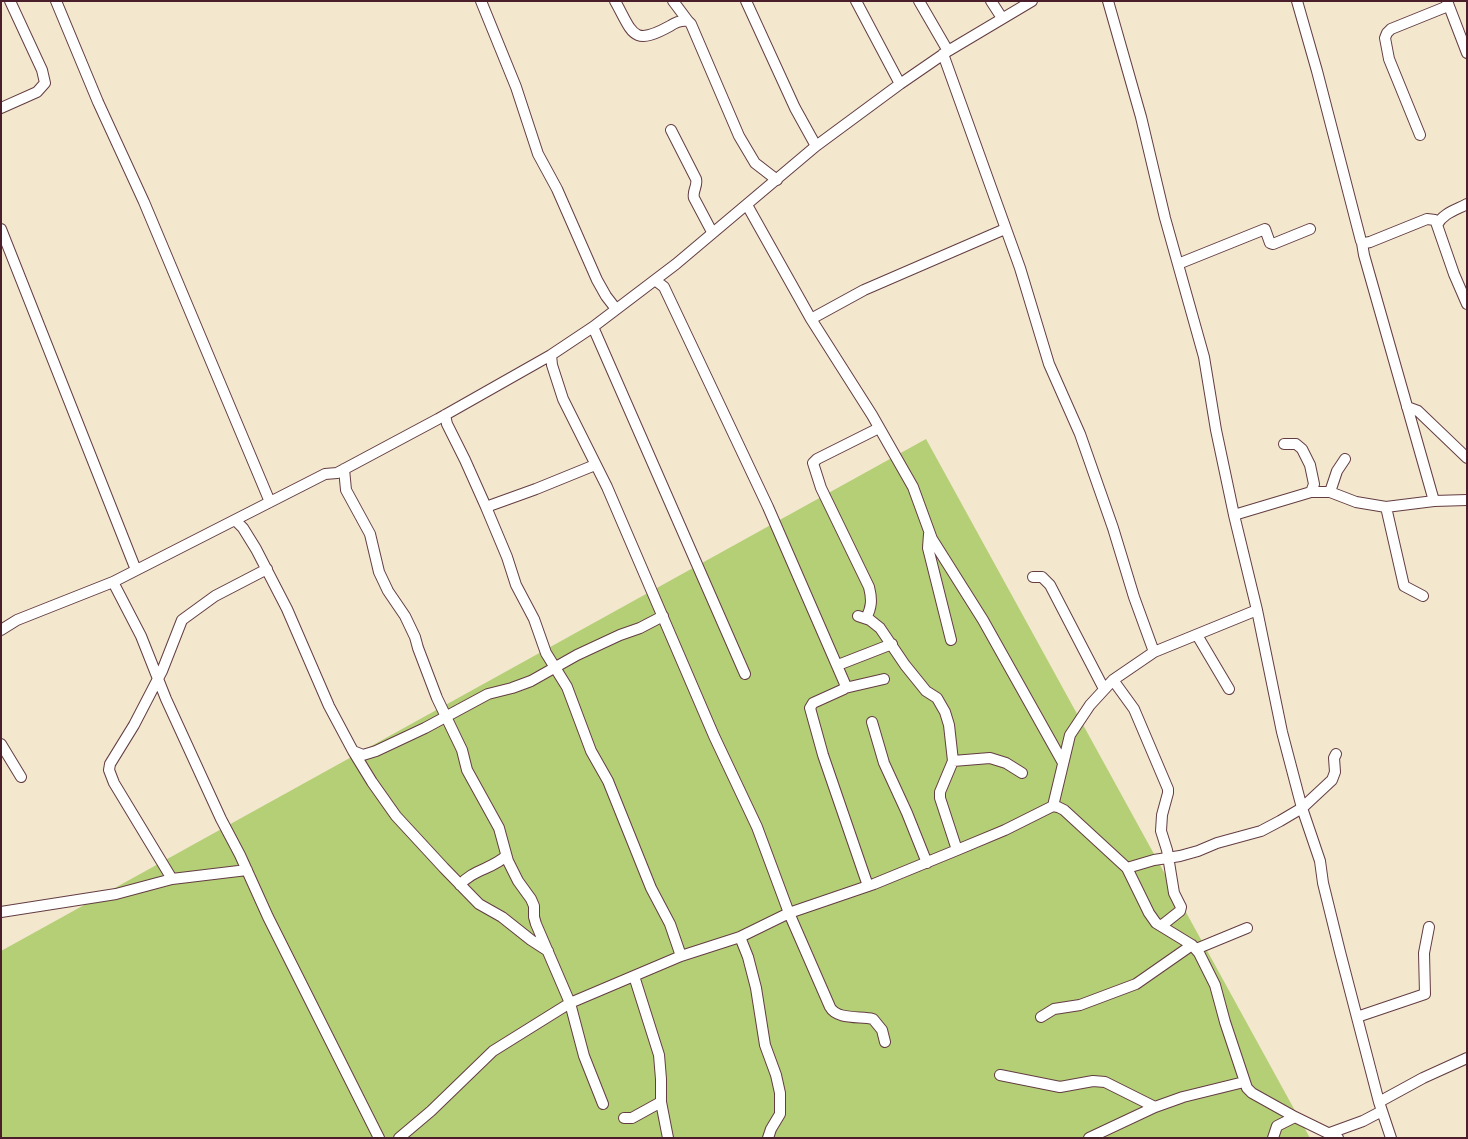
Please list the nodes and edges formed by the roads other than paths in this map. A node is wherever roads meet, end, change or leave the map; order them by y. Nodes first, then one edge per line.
1 (10, 1) edge
2 (56, 1) edge
3 (481, 1) edge
4 (615, 1) edge
5 (673, 1) edge
6 (746, 1) edge
7 (856, 1) edge
8 (919, 1) edge
9 (991, 1) edge
10 (1032, 1) edge
11 (1108, 1) edge
12 (1297, 1) edge
13 (1447, 4) edge
14 (1002, 18) junction
15 (688, 21) junction
16 (946, 53) junction
17 (1467, 53) edge
18 (900, 84) junction
19 (1, 108) edge
20 (671, 130) dead end
21 (1420, 135) dead end
22 (816, 146) junction
23 (777, 180) junction
24 (1467, 204) edge
25 (747, 205) junction
26 (1437, 225) junction
27 (1004, 229) junction
28 (1310, 229) dead end
29 (1, 230) edge
30 (712, 232) junction
31 (1362, 243) junction
32 (1178, 264) junction
33 (655, 280) junction
34 (1467, 304) edge
35 (616, 309) junction
36 (811, 319) junction
37 (593, 327) junction
38 (551, 355) junction
39 (1407, 407) junction
40 (445, 415) junction
41 (879, 428) junction
42 (1284, 444) dead end
43 (1467, 458) edge
44 (1345, 459) dead end
45 (595, 465) junction
46 (344, 469) junction
47 (1315, 489) junction
48 (1330, 492) junction
49 (1467, 500) edge
50 (1434, 501) junction
51 (270, 502) junction
52 (486, 507) junction
53 (1386, 507) junction
54 (1234, 516) junction
55 (235, 520) junction
56 (929, 533) junction
57 (266, 569) junction
58 (136, 570) junction
59 (1032, 577) dead end
60 (113, 582) junction
61 (1423, 596) dead end
62 (1256, 610) junction
63 (663, 616) junction
64 (1, 630) edge
65 (1197, 635) junction
66 (951, 640) dead end
67 (892, 644) junction
68 (1154, 652) junction
69 (838, 666) junction
70 (555, 667) junction
71 (745, 674) dead end
72 (158, 678) junction
73 (884, 679) dead end
74 (1113, 680) junction
75 (845, 688) junction
76 (1104, 689) junction
77 (1228, 689) dead end
78 (447, 716) junction
79 (872, 722) dead end
80 (1, 744) edge
81 (353, 751) junction
82 (1336, 754) dead end
83 (953, 760) junction
84 (1062, 761) junction
85 (1022, 772) dead end
86 (21, 778) dead end
87 (1053, 806) junction
88 (1302, 808) junction
89 (957, 850) junction
90 (506, 856) junction
91 (1168, 858) junction
92 (927, 862) junction
93 (1127, 868) junction
94 (247, 870) junction
95 (172, 879) junction
96 (460, 885) junction
97 (868, 886) junction
98 (1, 912) edge
99 (789, 913) junction
100 (1161, 926) junction
101 (1428, 927) dead end
102 (1247, 928) dead end
103 (740, 937) junction
104 (1194, 947) junction
105 (548, 951) junction
106 (681, 956) junction
107 (634, 976) junction
108 (570, 1003) junction
109 (1040, 1016) dead end
110 (1357, 1017) junction
111 (885, 1042) dead end
112 (1467, 1058) edge
113 (1000, 1074) dead end
114 (1244, 1082) junction
115 (661, 1102) junction
116 (603, 1104) dead end
117 (1155, 1107) junction
118 (1380, 1107) junction
119 (1295, 1117) junction
120 (624, 1118) dead end
121 (1334, 1135) edge
122 (379, 1138) edge
123 (399, 1138) edge
124 (668, 1138) edge
125 (768, 1138) edge
126 (1089, 1138) edge
127 (1273, 1138) edge
128 (1391, 1138) edge

1 - 19 street
2 - 51 street
3 - 35 street
4 - 15 street
5 - 15 street
6 - 22 street
7 - 18 street
8 - 16 street
9 - 14 street
10 - 14 street
11 - 32 street
12 - 31 street
13 - 17 street
13 - 21 street
14 - 16 street
15 - 23 street
16 - 18 street
16 - 27 street
18 - 22 street
20 - 30 street
22 - 23 street
23 - 25 street
24 - 26 street
25 - 30 street
25 - 36 street
26 - 31 street
26 - 34 street
27 - 36 street
27 - 68 street
28 - 32 street
29 - 58 street
30 - 33 street
31 - 39 street
32 - 54 street
33 - 35 street
33 - 69 street
35 - 37 street
36 - 41 street
37 - 38 street
37 - 71 street
38 - 40 street
38 - 45 street
39 - 43 street
39 - 50 street
40 - 46 street
40 - 52 street
41 - 56 street
41 - 67 street
42 - 47 street
44 - 48 street
45 - 52 street
45 - 63 street
46 - 51 street
46 - 78 street
47 - 48 street
47 - 54 street
48 - 53 street
49 - 50 street
50 - 53 street
51 - 55 street
52 - 70 street
53 - 61 street
54 - 62 street
55 - 57 street
55 - 58 street
56 - 66 street
56 - 84 street
57 - 72 street
57 - 81 street
58 - 60 street
59 - 76 street
60 - 64 street
60 - 72 street
62 - 65 street
62 - 88 street
63 - 70 street
63 - 99 street
65 - 68 street
65 - 77 street
67 - 69 street
67 - 83 street
68 - 74 street
69 - 75 street
70 - 78 street
70 - 106 street
72 - 94 street
72 - 95 street
73 - 75 street
74 - 76 street
74 - 91 street
75 - 97 street
76 - 84 street
78 - 81 street
78 - 90 street
79 - 92 street
80 - 86 street
81 - 96 street
82 - 88 street
83 - 85 street
83 - 89 street
84 - 87 street
87 - 89 street
87 - 93 street
88 - 91 street
88 - 110 street
89 - 92 street
90 - 96 street
90 - 105 street
91 - 93 street
91 - 100 street
92 - 97 street
93 - 100 street
94 - 95 street
94 - 122 street
95 - 98 street
96 - 105 street
97 - 99 street
99 - 103 street
99 - 111 street
100 - 104 street
101 - 110 street
102 - 104 street
103 - 106 street
103 - 125 street
104 - 109 street
104 - 114 street
105 - 108 street
106 - 107 street
107 - 108 street
107 - 115 street
108 - 116 street
108 - 123 street
110 - 118 street
112 - 118 street
113 - 117 street
114 - 117 street
114 - 119 street
115 - 120 street
115 - 124 street
117 - 126 street
118 - 121 street
118 - 128 street
119 - 121 street
119 - 127 street

